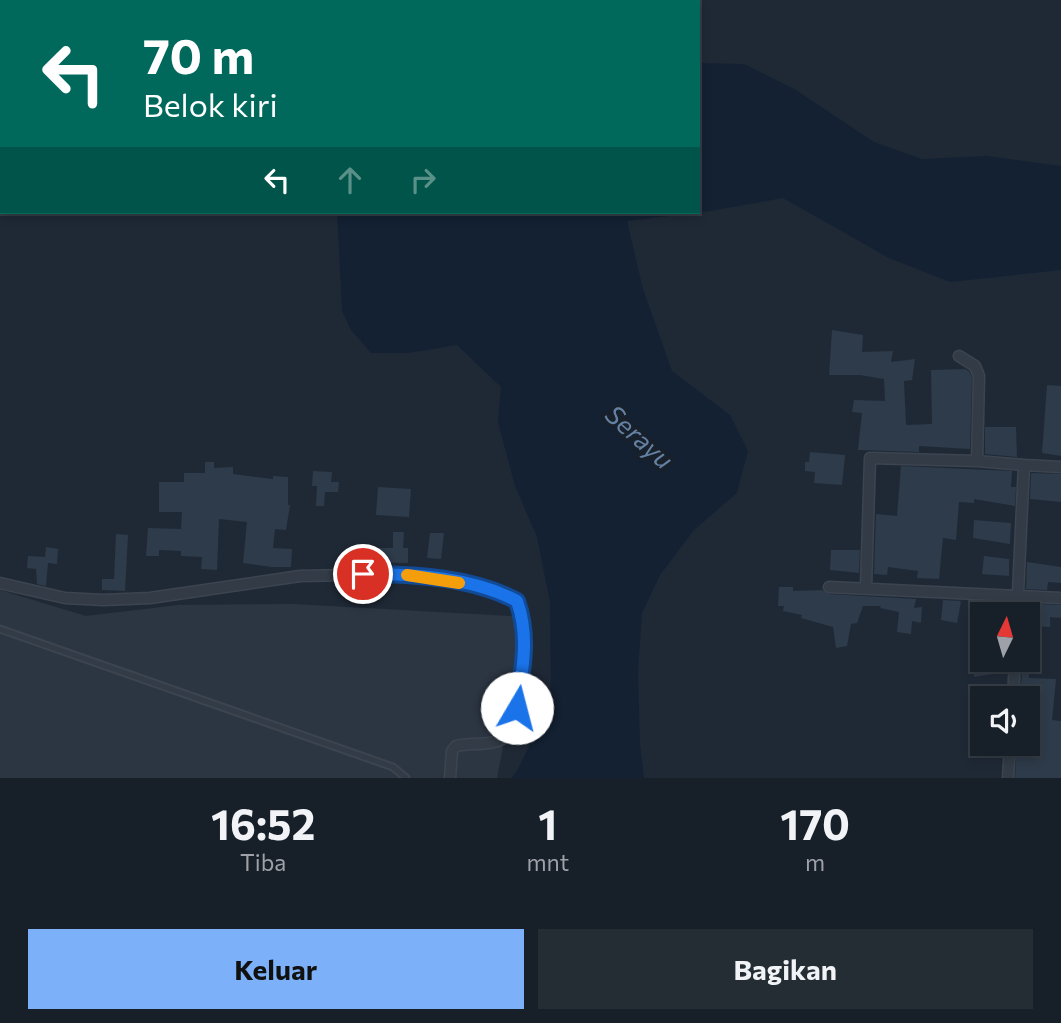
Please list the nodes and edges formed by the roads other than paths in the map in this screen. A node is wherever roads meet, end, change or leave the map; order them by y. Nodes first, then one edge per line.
1 (959, 356) dead end
2 (977, 461) junction
3 (1024, 465) junction
4 (1061, 467) edge
5 (0, 583) edge
6 (829, 587) dead end
7 (866, 587) junction
8 (1018, 596) junction
9 (1061, 598) edge
10 (1018, 602) edge
11 (0, 629) edge
12 (1009, 756) edge
13 (406, 778) edge
14 (450, 778) edge
15 (1008, 778) edge

1 - 2 street
2 - 3 street
2 - 7 street
3 - 4 street
3 - 8 street
5 - 14 street
6 - 7 street
7 - 8 street
8 - 9 street
8 - 10 street
11 - 13 lane
12 - 15 street

